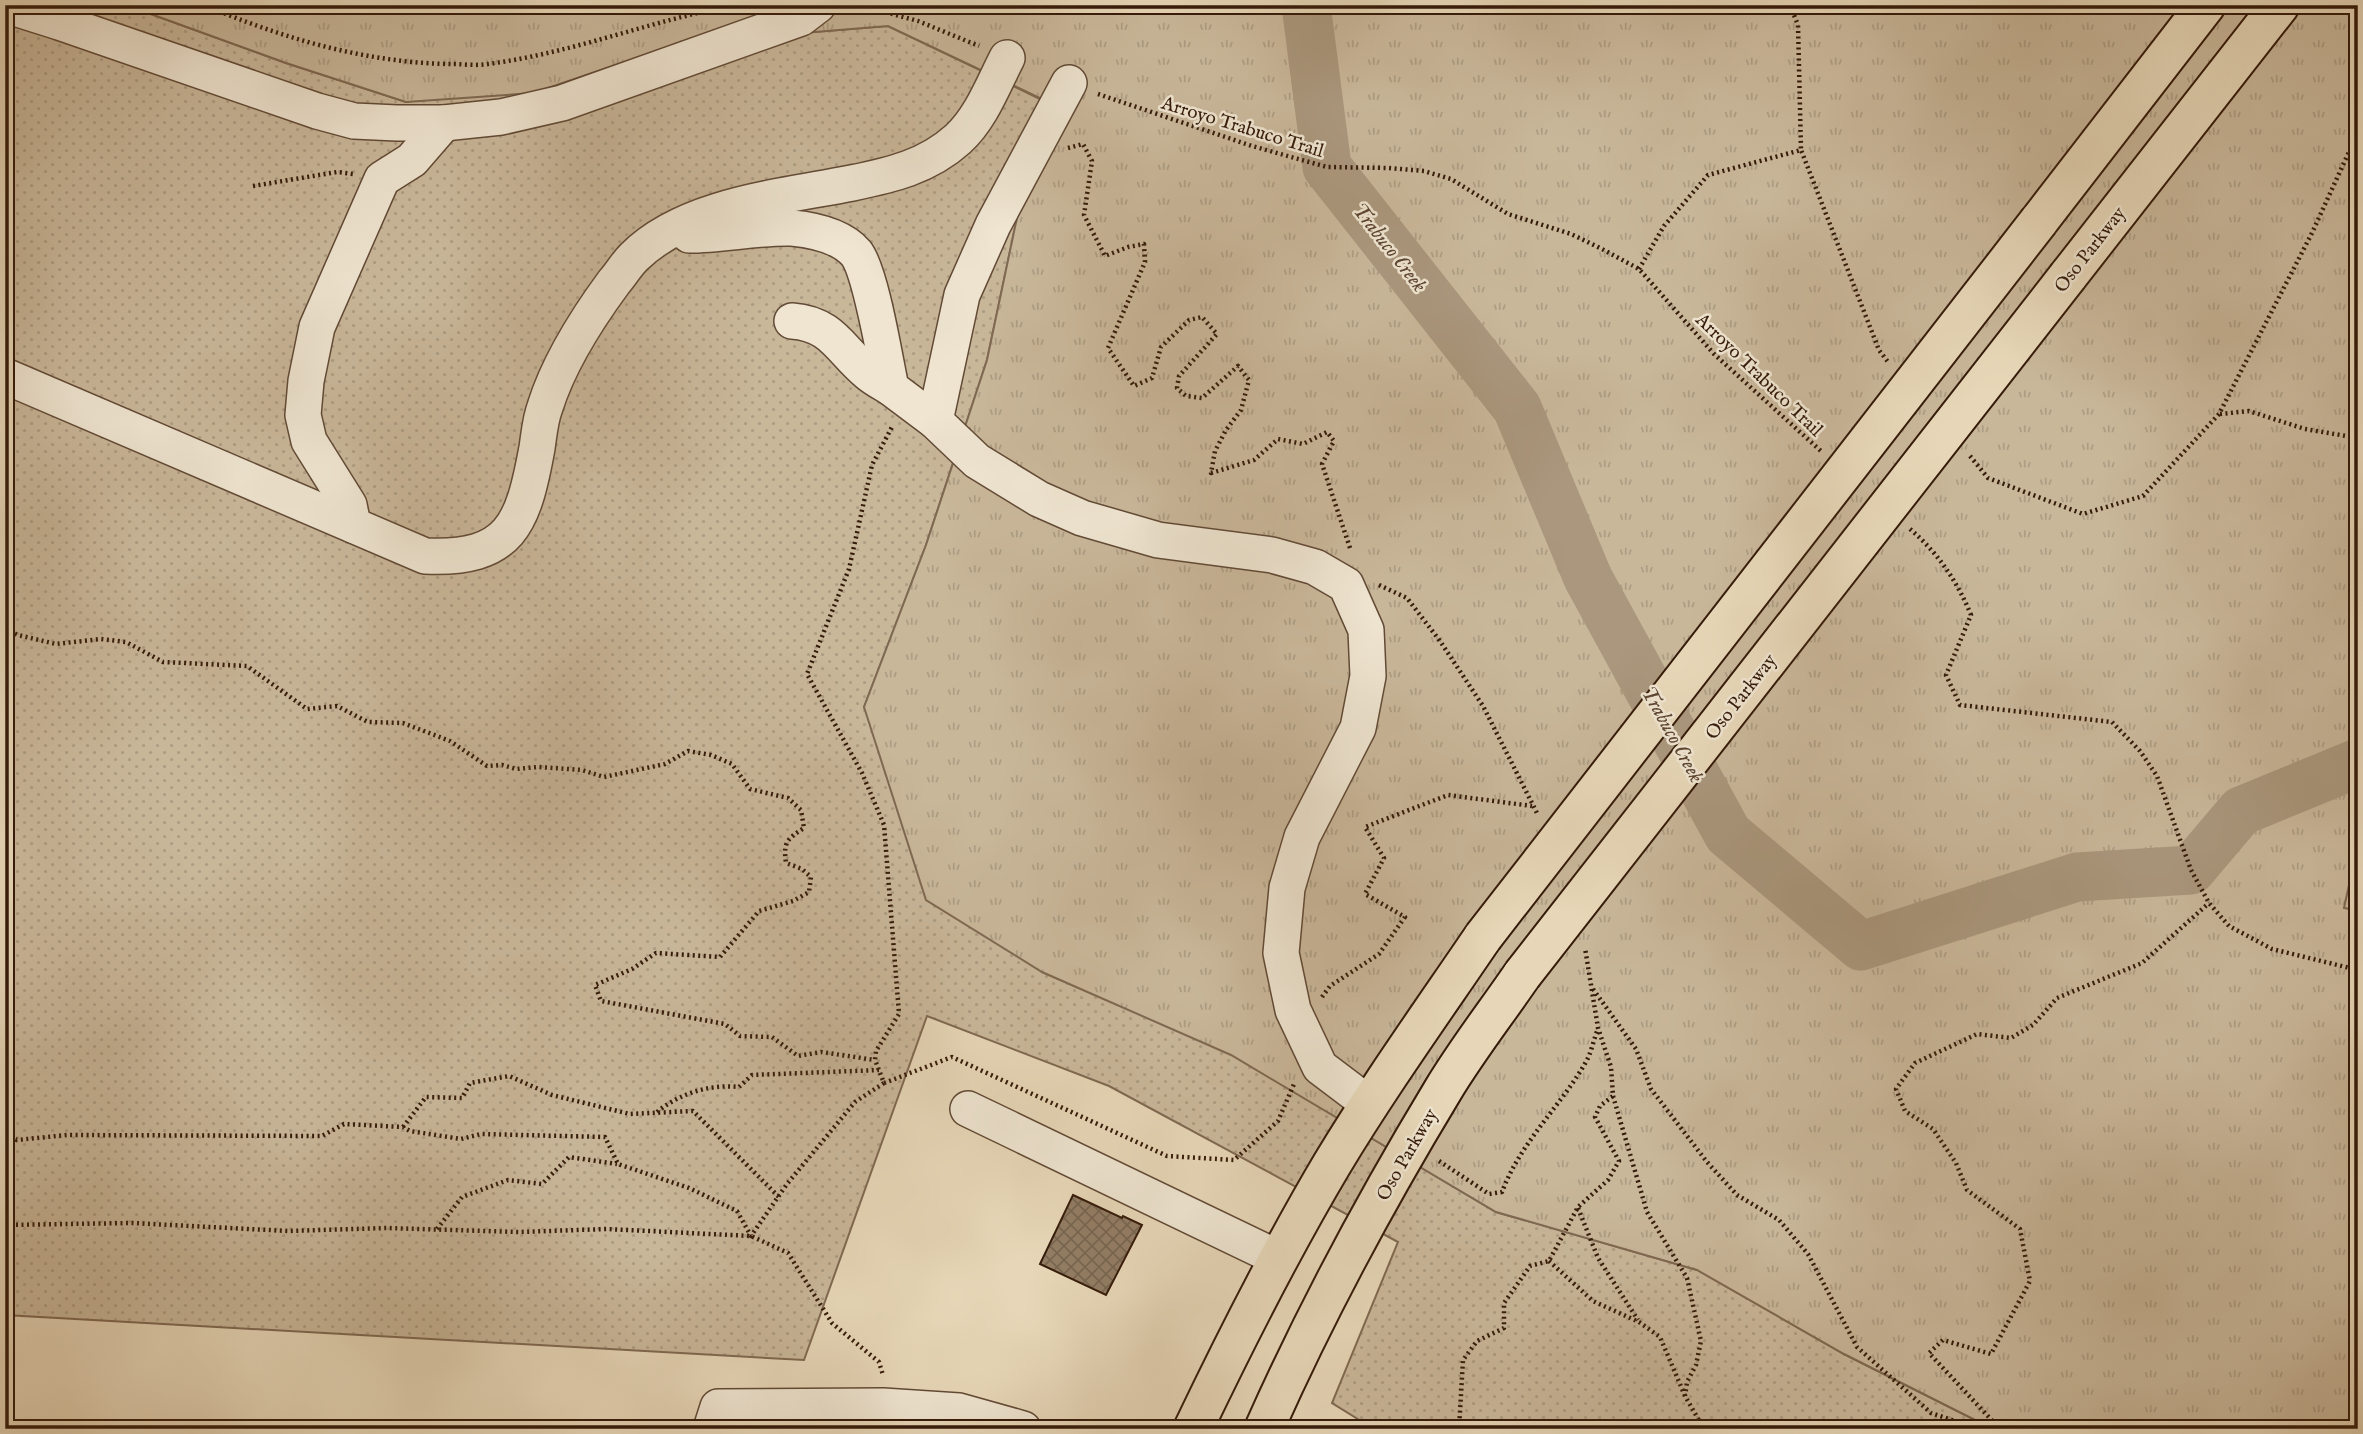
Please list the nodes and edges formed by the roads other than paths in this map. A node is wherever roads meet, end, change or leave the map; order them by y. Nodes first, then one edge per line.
1 (5, 5) edge
2 (818, 5) edge
3 (2206, 5) edge
4 (2280, 5) edge
5 (1007, 58) road end
6 (1069, 83) road end
7 (444, 123) junction
8 (661, 235) junction
9 (792, 321) dead end
10 (5, 376) edge
11 (899, 394) junction
12 (936, 421) junction
13 (353, 525) junction
14 (1369, 1104) junction
15 (968, 1109) dead end
16 (1280, 1259) junction
17 (884, 1414) edge
18 (711, 1429) edge
19 (1023, 1429) edge
20 (1193, 1429) edge
21 (1264, 1429) edge

1 - 7 street
2 - 7 street
3 - 14 main road, bridge
4 - 21 main road, Oso Parkway, bridge
5 - 8 street
6 - 12 street
7 - 13 street
8 - 11 street
8 - 13 street
9 - 11 street
10 - 13 street
11 - 12 street
12 - 14 street
14 - 16 main road
15 - 16 street
16 - 20 main road
17 - 18 street
17 - 19 street

